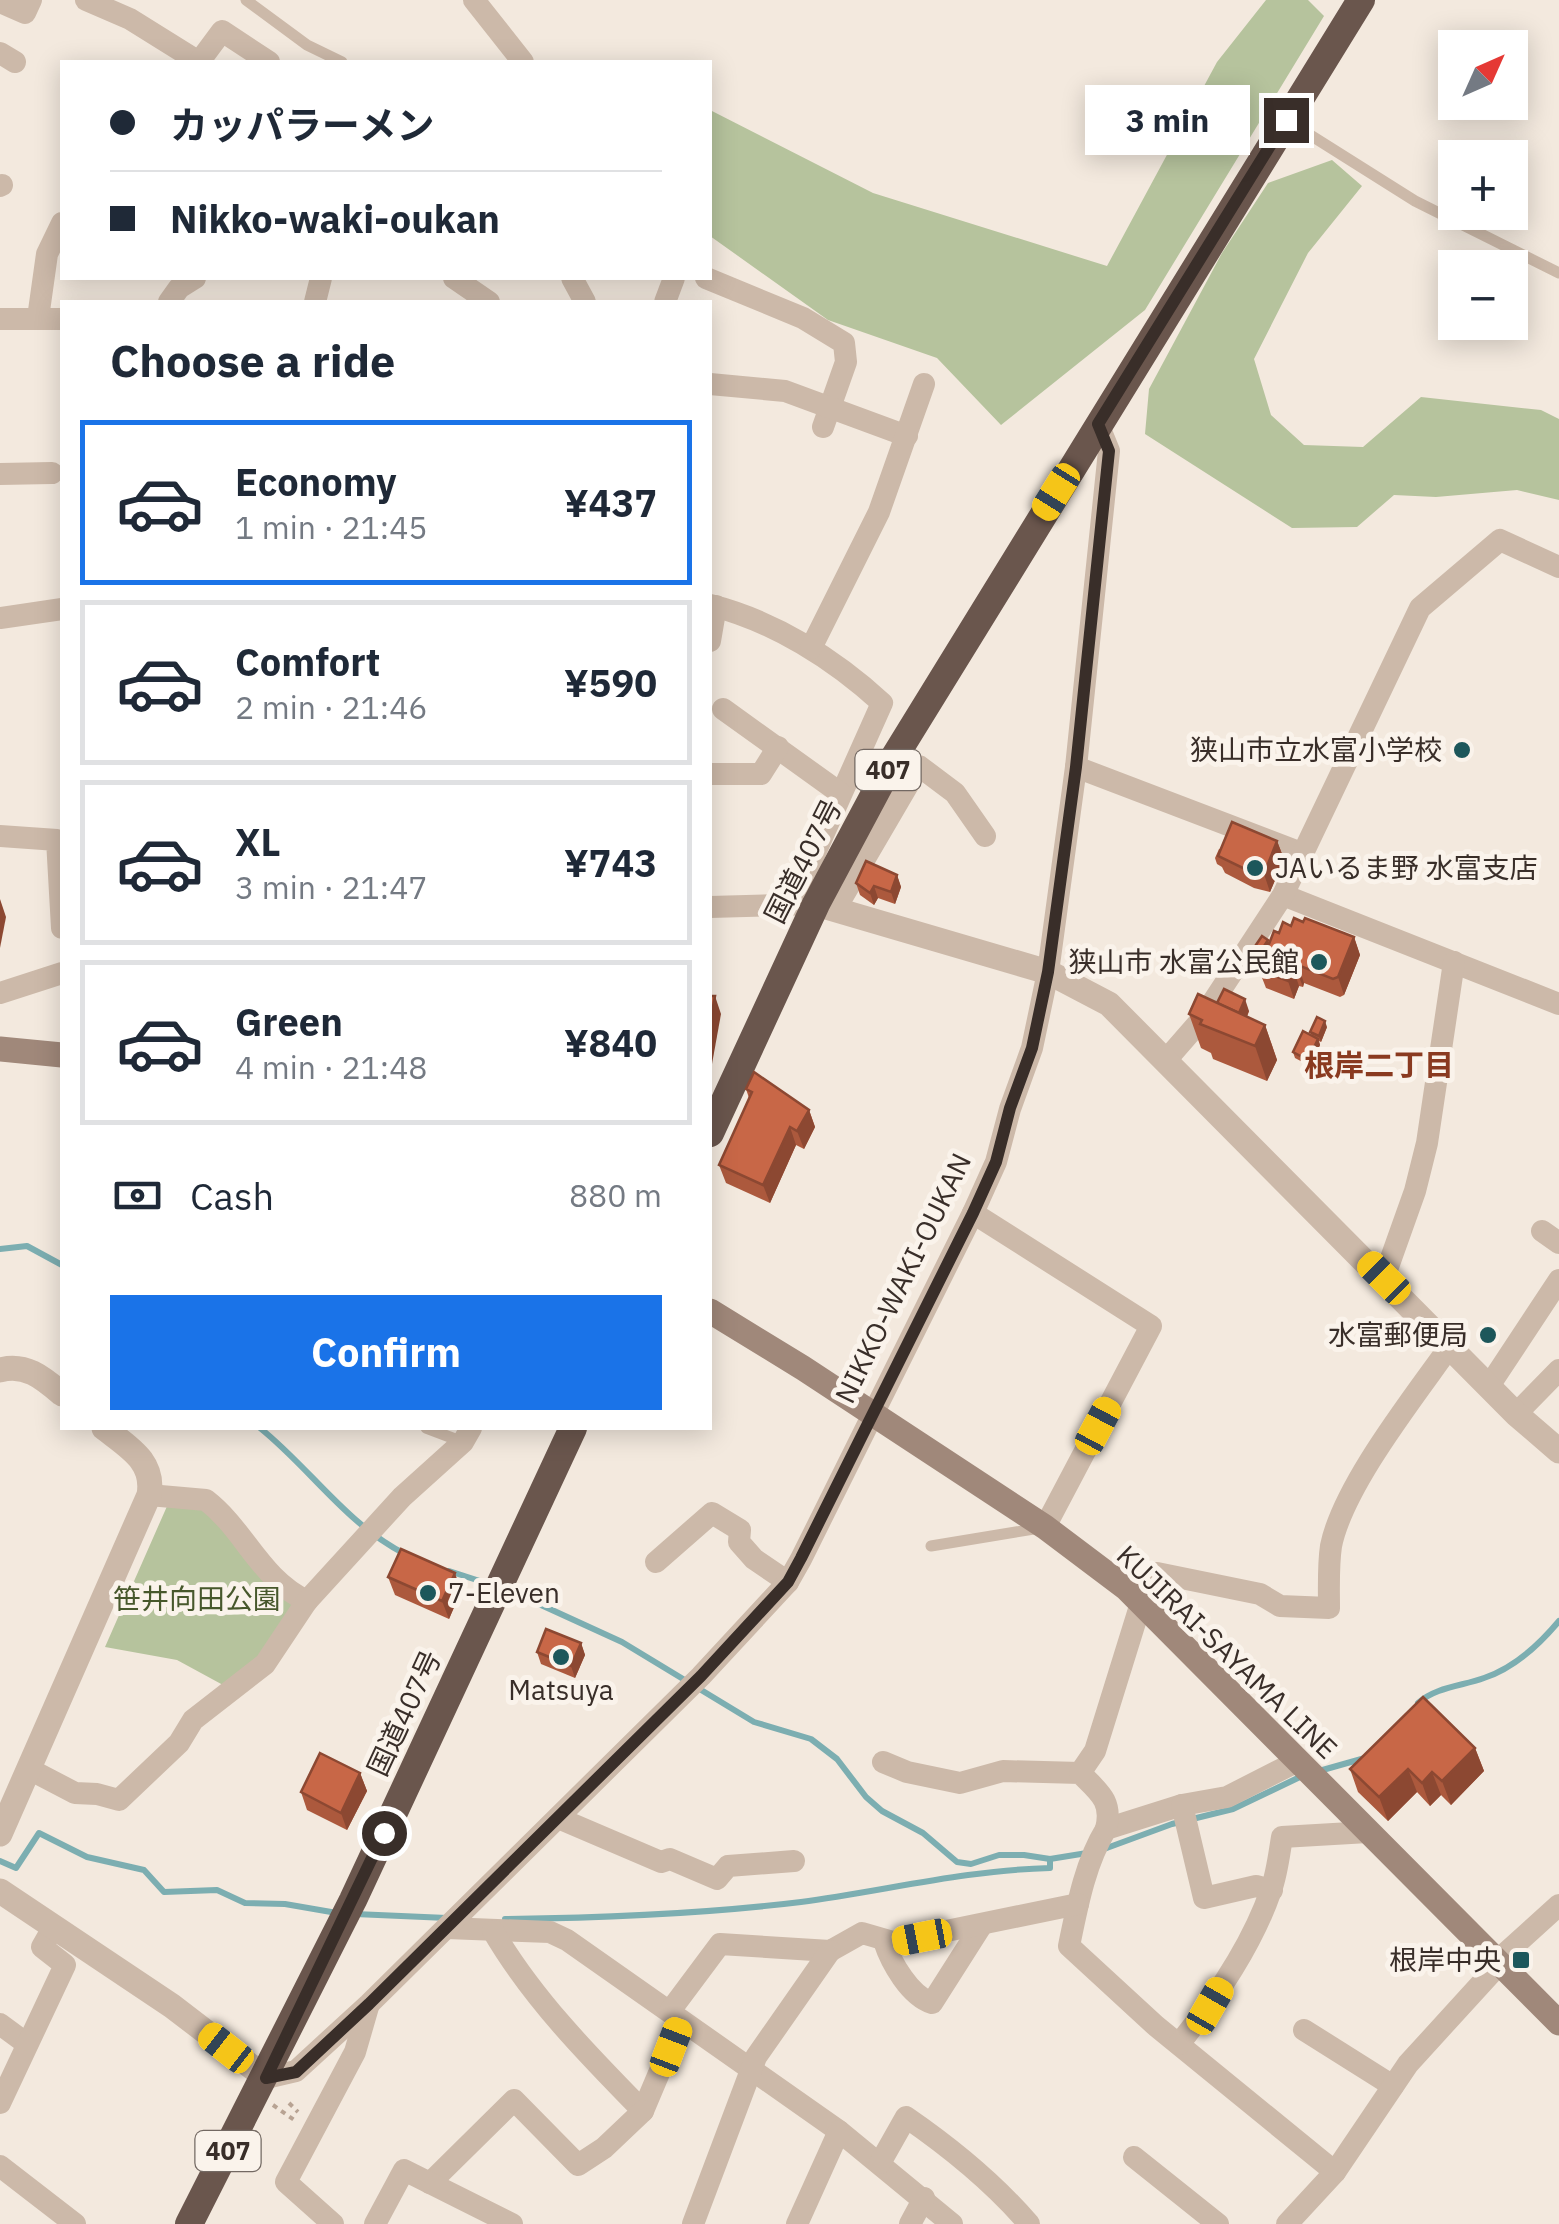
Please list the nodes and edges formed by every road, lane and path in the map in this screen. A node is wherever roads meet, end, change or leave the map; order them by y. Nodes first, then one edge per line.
1 (32, 0) edge
2 (86, 0) edge
3 (246, 0) edge
4 (474, 0) edge
5 (1361, 0) edge
6 (0, 2) edge
7 (196, 60) edge
8 (200, 60) edge
9 (267, 60) edge
10 (338, 60) edge
11 (521, 60) edge
12 (1286, 120) junction
13 (60, 227) edge
14 (1559, 273) edge
15 (192, 280) edge
16 (710, 280) edge
17 (461, 286) edge
18 (170, 300) edge
19 (486, 300) edge
20 (38, 318) junction
21 (0, 319) edge
22 (60, 319) edge
23 (712, 384) edge
24 (924, 384) dead end
25 (828, 416) junction
26 (1098, 424) junction
27 (907, 436) junction
28 (52, 472) dead end
29 (0, 474) edge
30 (1559, 567) edge
31 (713, 605) edge
32 (60, 608) edge
33 (0, 618) edge
34 (812, 648) junction
35 (723, 708) dead end
36 (778, 748) junction
37 (1076, 767) junction
38 (712, 774) edge
39 (840, 793) junction
40 (0, 836) edge
41 (986, 836) dead end
42 (1304, 854) junction
43 (60, 893) edge
44 (1283, 896) junction
45 (712, 906) edge
46 (826, 906) junction
47 (1454, 962) junction
48 (1048, 972) junction
49 (60, 974) edge
50 (0, 993) edge
51 (1559, 1004) edge
52 (0, 1049) edge
53 (60, 1056) edge
54 (1166, 1059) junction
55 (712, 1129) edge
56 (973, 1213) junction
57 (1384, 1278) junction
58 (1559, 1280) edge
59 (712, 1312) edge
60 (1450, 1346) junction
61 (0, 1370) edge
62 (1559, 1370) edge
63 (1489, 1386) junction
64 (60, 1393) edge
65 (1516, 1414) junction
66 (873, 1415) junction
67 (106, 1430) edge
68 (438, 1430) edge
69 (572, 1430) edge
70 (467, 1435) edge
71 (1559, 1451) edge
72 (149, 1495) junction
73 (1045, 1527) junction
74 (931, 1546) dead end
75 (656, 1562) dead end
76 (788, 1582) junction
77 (1133, 1595) junction
78 (307, 1601) junction
79 (882, 1762) dead end
80 (1304, 1768) junction
81 (29, 1769) junction
82 (1080, 1772) junction
83 (1185, 1816) junction
84 (558, 1818) junction
85 (1368, 1832) junction
86 (0, 1834) edge
87 (1102, 1835) junction
88 (794, 1861) dead end
89 (1559, 1887) edge
90 (1272, 1890) junction
91 (0, 1891) edge
92 (1078, 1904) junction
93 (1552, 1911) edge
94 (54, 1926) junction
95 (981, 1926) junction
96 (447, 1928) junction
97 (493, 1931) junction
98 (884, 1941) junction
99 (830, 1951) junction
100 (1497, 1961) junction
101 (369, 2004) junction
102 (676, 2016) junction
103 (1559, 2022) edge
104 (0, 2024) edge
105 (1304, 2030) dead end
106 (27, 2044) junction
107 (1180, 2044) junction
108 (751, 2068) junction
109 (266, 2078) junction
110 (1392, 2086) junction
111 (0, 2103) edge
112 (289, 2103) dead end
113 (282, 2109) dead end
114 (643, 2111) junction
115 (838, 2131) junction
116 (1134, 2158) dead end
117 (880, 2164) junction
118 (0, 2166) edge
119 (1335, 2172) junction
120 (430, 2183) junction
121 (924, 2198) junction
122 (74, 2224) edge
123 (190, 2224) edge
124 (333, 2224) edge
125 (375, 2224) edge
126 (512, 2224) edge
127 (693, 2224) edge
128 (797, 2224) edge
129 (910, 2224) edge
130 (952, 2224) edge
131 (1028, 2224) edge
132 (1218, 2224) edge
133 (1287, 2224) edge

1 - 6 street
2 - 7 street
3 - 10 lane
4 - 11 street
5 - 12 highway, 407
8 - 9 street
12 - 14 lane
12 - 26 highway, 407
13 - 20 street
15 - 18 street
16 - 25 street
17 - 19 street
20 - 21 street
20 - 22 street
23 - 25 street
24 - 27 street
25 - 27 street
26 - 37 street, NIKKO-WAKI-OUKAN
26 - 46 highway, 国道407号 / 407
27 - 34 street
28 - 29 street
30 - 42 street
31 - 34 street
32 - 33 street
34 - 39 street
35 - 36 street
36 - 38 street
36 - 39 street
37 - 42 street
37 - 48 street, NIKKO-WAKI-OUKAN
39 - 46 street
40 - 43 street
41 - 46 street
42 - 44 street
44 - 47 street
44 - 54 street
45 - 46 street
46 - 48 street
46 - 55 highway, 国道407号 / 407
47 - 51 street
47 - 57 street
48 - 54 street
48 - 56 street, NIKKO-WAKI-OUKAN
49 - 50 street
52 - 53 main road
54 - 57 street
56 - 66 street, NIKKO-WAKI-OUKAN
56 - 73 street
57 - 60 street
58 - 63 street
59 - 66 main road, KUJIRAI-SAYAMA LINE
60 - 63 street
60 - 77 street
61 - 64 street
62 - 65 street
63 - 65 street
65 - 71 street
66 - 73 main road, KUJIRAI-SAYAMA LINE
66 - 76 street, NIKKO-WAKI-OUKAN
67 - 72 street
68 - 70 lane
69 - 109 highway, 国道407号 / 407
70 - 78 street
72 - 78 street
72 - 81 street
73 - 74 lane
73 - 77 main road, KUJIRAI-SAYAMA LINE
75 - 76 street
76 - 84 street, NIKKO-WAKI-OUKAN
77 - 80 main road, KUJIRAI-SAYAMA LINE
77 - 82 street
78 - 81 street
79 - 82 street
80 - 83 street
80 - 85 main road, KUJIRAI-SAYAMA LINE
81 - 86 street
82 - 87 street
83 - 87 street
83 - 90 street
84 - 88 street
84 - 96 street, NIKKO-WAKI-OUKAN
85 - 90 street
85 - 100 main road, KUJIRAI-SAYAMA LINE
87 - 92 street
89 - 93 street
90 - 107 street
91 - 94 street
92 - 95 street
92 - 107 street
93 - 100 street
94 - 106 street
94 - 109 street
95 - 98 street
95 - 98 street
96 - 97 street
96 - 101 street, NIKKO-WAKI-OUKAN
97 - 102 street
97 - 114 street
98 - 99 street
99 - 102 street
99 - 108 street
100 - 103 main road, KUJIRAI-SAYAMA LINE
100 - 110 street
101 - 109 street, NIKKO-WAKI-OUKAN
101 - 124 street
102 - 108 street
102 - 114 street
104 - 106 street
105 - 110 street
106 - 111 street
107 - 119 street
108 - 115 street
108 - 127 street
109 - 123 highway, 407
110 - 119 street
112 - 113 path
114 - 120 street
115 - 117 street
115 - 128 street
116 - 132 street
117 - 121 street
117 - 131 street
118 - 122 street
119 - 133 street
120 - 125 street
120 - 126 street
121 - 129 street
121 - 130 street

